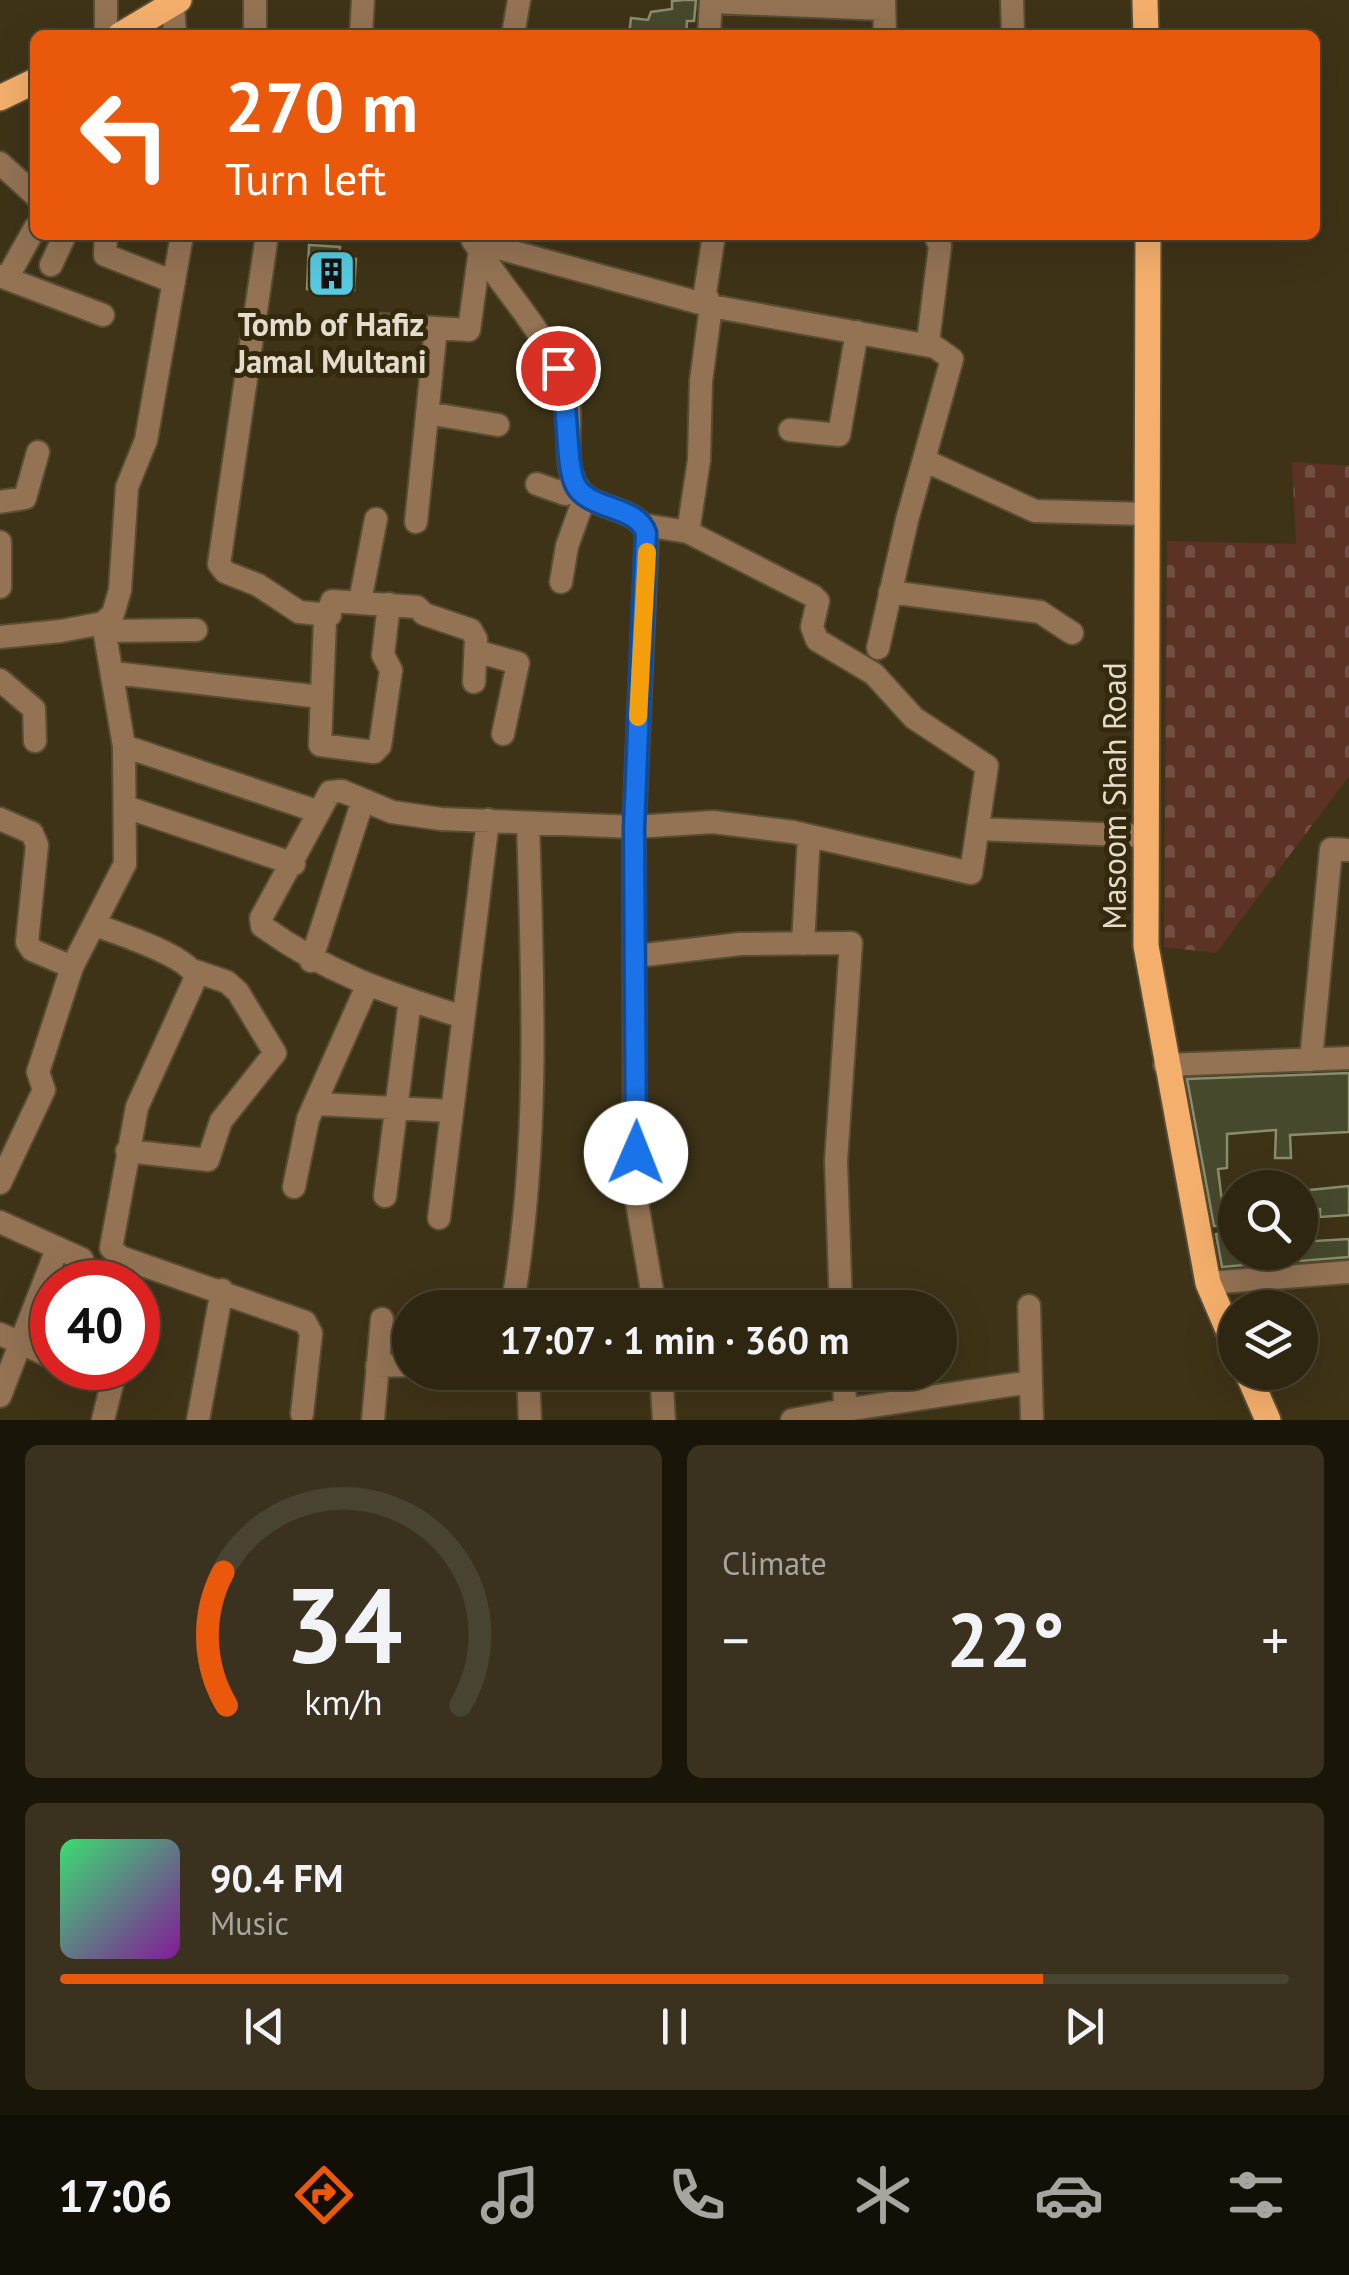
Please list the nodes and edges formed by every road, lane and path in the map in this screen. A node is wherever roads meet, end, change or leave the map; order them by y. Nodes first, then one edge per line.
1 (106, 0) edge
2 (255, 0) edge
3 (363, 0) edge
4 (519, 0) edge
5 (1012, 0) edge
6 (1145, 0) edge
7 (711, 1) edge
8 (176, 2) edge
9 (884, 5) edge
10 (106, 30) edge
11 (128, 30) edge
12 (175, 30) edge
13 (255, 30) edge
14 (361, 30) edge
15 (514, 30) edge
16 (709, 30) edge
17 (885, 30) edge
18 (1013, 30) edge
19 (1146, 30) edge
20 (30, 83) edge
21 (0, 98) edge
22 (0, 163) edge
23 (30, 190) edge
24 (30, 236) edge
25 (63, 240) edge
26 (106, 240) edge
27 (181, 240) edge
28 (265, 240) edge
29 (713, 240) edge
30 (937, 240) edge
31 (1148, 240) edge
32 (474, 244) edge
33 (51, 265) dead end
34 (4, 277) edge
35 (174, 282) junction
36 (711, 306) junction
37 (104, 315) dead end
38 (368, 324) dead end
39 (436, 328) junction
40 (857, 332) junction
41 (930, 346) junction
42 (427, 413) junction
43 (498, 425) dead end
44 (790, 430) dead end
45 (38, 452) dead end
46 (926, 461) junction
47 (538, 484) dead end
48 (579, 486) junction
49 (0, 502) edge
50 (1147, 514) junction
51 (376, 519) dead end
52 (416, 522) dead end
53 (644, 525) junction
54 (688, 532) junction
55 (0, 542) edge
56 (561, 582) dead end
57 (0, 588) edge
58 (890, 592) junction
59 (360, 601) junction
60 (389, 604) junction
61 (330, 615) junction
62 (103, 626) junction
63 (196, 630) dead end
64 (1072, 633) dead end
65 (0, 637) edge
66 (878, 648) dead end
67 (476, 651) junction
68 (114, 673) junction
69 (0, 680) edge
70 (474, 682) dead end
71 (322, 697) junction
72 (504, 734) dead end
73 (35, 742) dead end
74 (124, 746) junction
75 (363, 800) junction
76 (126, 806) junction
77 (319, 812) junction
78 (0, 819) edge
79 (488, 820) junction
80 (528, 822) junction
81 (634, 828) junction
82 (978, 829) junction
83 (810, 836) junction
84 (1146, 836) junction
85 (1349, 850) edge
86 (294, 864) junction
87 (95, 925) junction
88 (803, 944) junction
89 (636, 956) junction
90 (311, 961) junction
91 (72, 968) junction
92 (195, 971) junction
93 (367, 986) junction
94 (410, 1000) junction
95 (463, 1017) junction
96 (1349, 1058) edge
97 (1311, 1060) junction
98 (1165, 1065) junction
99 (317, 1104) junction
100 (394, 1108) junction
101 (451, 1111) junction
102 (127, 1151) junction
103 (0, 1183) edge
104 (294, 1187) dead end
105 (385, 1196) dead end
106 (439, 1218) dead end
107 (0, 1222) edge
108 (57, 1249) junction
109 (82, 1259) dead end
110 (123, 1260) edge
111 (1349, 1272) edge
112 (160, 1278) edge
113 (1208, 1283) junction
114 (222, 1290) junction
115 (515, 1290) edge
116 (653, 1290) edge
117 (841, 1290) edge
118 (1218, 1306) edge
119 (382, 1319) dead end
120 (10, 1338) edge
121 (377, 1366) junction
122 (392, 1366) edge
123 (112, 1390) edge
124 (529, 1390) edge
125 (662, 1390) edge
126 (845, 1390) edge
127 (1255, 1390) edge
128 (0, 1396) edge
129 (846, 1410) junction
130 (302, 1414) dead end
131 (108, 1420) edge
132 (198, 1420) edge
133 (373, 1420) edge
134 (530, 1420) edge
135 (664, 1420) edge
136 (792, 1420) edge
137 (1032, 1420) edge
138 (1268, 1420) edge

1 - 10 street
2 - 13 street
3 - 14 street
4 - 15 street
5 - 18 street
6 - 19 main road
7 - 9 street
7 - 16 street
8 - 11 main road
8 - 12 street
9 - 17 street
20 - 21 main road
22 - 23 street
24 - 34 street
25 - 33 street
26 - 35 street
27 - 35 street
28 - 61 street
29 - 36 street
30 - 41 street
31 - 50 main road, Masoom Shah Road
32 - 36 street
32 - 39 street
32 - 48 street
34 - 37 street
35 - 62 street
36 - 40 street
36 - 54 street
38 - 39 street
39 - 42 street
40 - 41 street
40 - 44 street
41 - 46 street
42 - 43 street
42 - 52 street
45 - 49 street
46 - 50 street
46 - 58 street
47 - 48 street
48 - 53 street
48 - 56 street
50 - 84 main road, Masoom Shah Road
51 - 59 street
53 - 54 street
53 - 81 street
54 - 82 street
55 - 57 street
58 - 64 street
58 - 66 street
59 - 60 street
59 - 61 street
60 - 67 street
60 - 71 street
61 - 71 street
62 - 63 street
62 - 65 street
62 - 68 street
67 - 70 street
67 - 72 street
68 - 71 street
68 - 74 street
69 - 73 street
74 - 76 street
74 - 77 street
75 - 77 street
75 - 79 street
75 - 90 street
76 - 86 street
76 - 87 street
77 - 86 street
78 - 91 street
79 - 80 street
79 - 95 street
80 - 81 street
80 - 115 street
81 - 83 street
81 - 89 street
82 - 83 street
82 - 84 street
83 - 88 street
84 - 98 main road, Masoom Shah Road
85 - 97 street
86 - 90 street
87 - 91 street
87 - 92 street
88 - 89 street
88 - 117 street
89 - 116 street
90 - 93 street
91 - 103 street
92 - 102 street
92 - 102 street
93 - 94 street
93 - 99 street
94 - 95 street
94 - 100 street
95 - 101 street
96 - 97 street
97 - 98 street
98 - 113 main road, Masoom Shah Road
99 - 100 street
99 - 104 street
100 - 101 street
100 - 105 street
101 - 106 street
102 - 110 street
107 - 108 street
108 - 109 street
108 - 120 street
111 - 113 street
112 - 114 street
113 - 118 main road, Masoom Shah Road
114 - 130 street
114 - 132 street
119 - 121 street
120 - 128 street
121 - 122 street
121 - 133 street
123 - 131 street
124 - 134 street
125 - 135 street
126 - 129 street
127 - 138 main road
129 - 136 street
129 - 137 street

